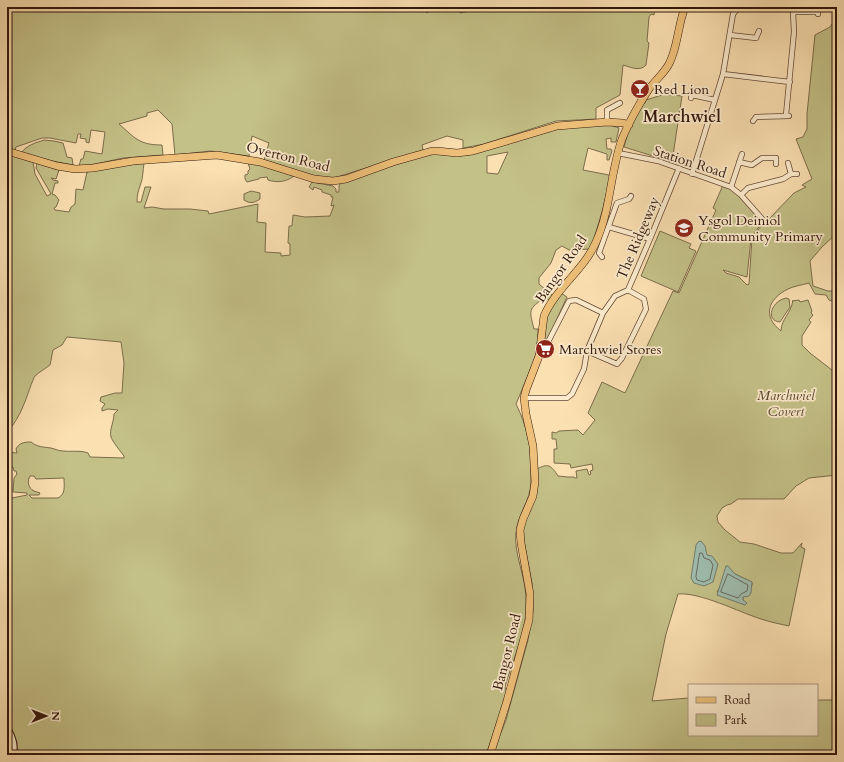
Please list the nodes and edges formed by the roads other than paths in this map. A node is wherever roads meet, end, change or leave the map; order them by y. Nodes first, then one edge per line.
1 (685, 7) edge
2 (739, 7) edge
3 (792, 10) edge
4 (818, 12) dead end
5 (759, 31) dead end
6 (730, 34) junction
7 (722, 74) junction
8 (790, 82) junction
9 (692, 98) dead end
10 (715, 100) junction
11 (620, 103) dead end
12 (754, 117) dead end
13 (607, 122) junction
14 (628, 125) junction
15 (7, 151) edge
16 (618, 153) junction
17 (742, 154) dead end
18 (740, 162) junction
19 (788, 163) dead end
20 (776, 164) dead end
21 (678, 168) junction
22 (692, 174) junction
23 (790, 174) junction
24 (797, 174) dead end
25 (730, 186) junction
26 (741, 195) junction
27 (631, 196) dead end
28 (764, 221) dead end
29 (608, 227) junction
30 (650, 239) junction
31 (599, 255) dead end
32 (628, 290) junction
33 (603, 313) junction
34 (547, 344) dead end
35 (587, 351) junction
36 (524, 398) junction
37 (7, 728) edge
38 (13, 755) edge
39 (490, 755) edge

1 - 14 main road, Bangor Road
2 - 6 street
3 - 4 street
3 - 8 street
5 - 6 street
6 - 7 street
7 - 8 street
7 - 10 street
8 - 12 street
9 - 10 street
10 - 22 street
11 - 13 street
13 - 14 main road, Overton Road
13 - 15 main road, Overton Road
14 - 16 main road, Bangor Road
16 - 21 street, Station Road
16 - 36 main road, Bangor Road
17 - 18 street
18 - 20 street
18 - 25 street
19 - 23 street
21 - 22 street, Station Road
21 - 30 street, The Ridgeway
22 - 25 street, Station Road
23 - 24 street
23 - 26 street
25 - 26 street, Station Road
26 - 28 street, Station Road
27 - 29 street
29 - 30 street
29 - 31 street
30 - 32 street, The Ridgeway
32 - 33 street, The Ridgeway
32 - 35 street
33 - 34 street
33 - 35 street, The Ridgeway
35 - 36 street, The Ridgeway
36 - 39 main road, Bangor Road
37 - 38 main road

